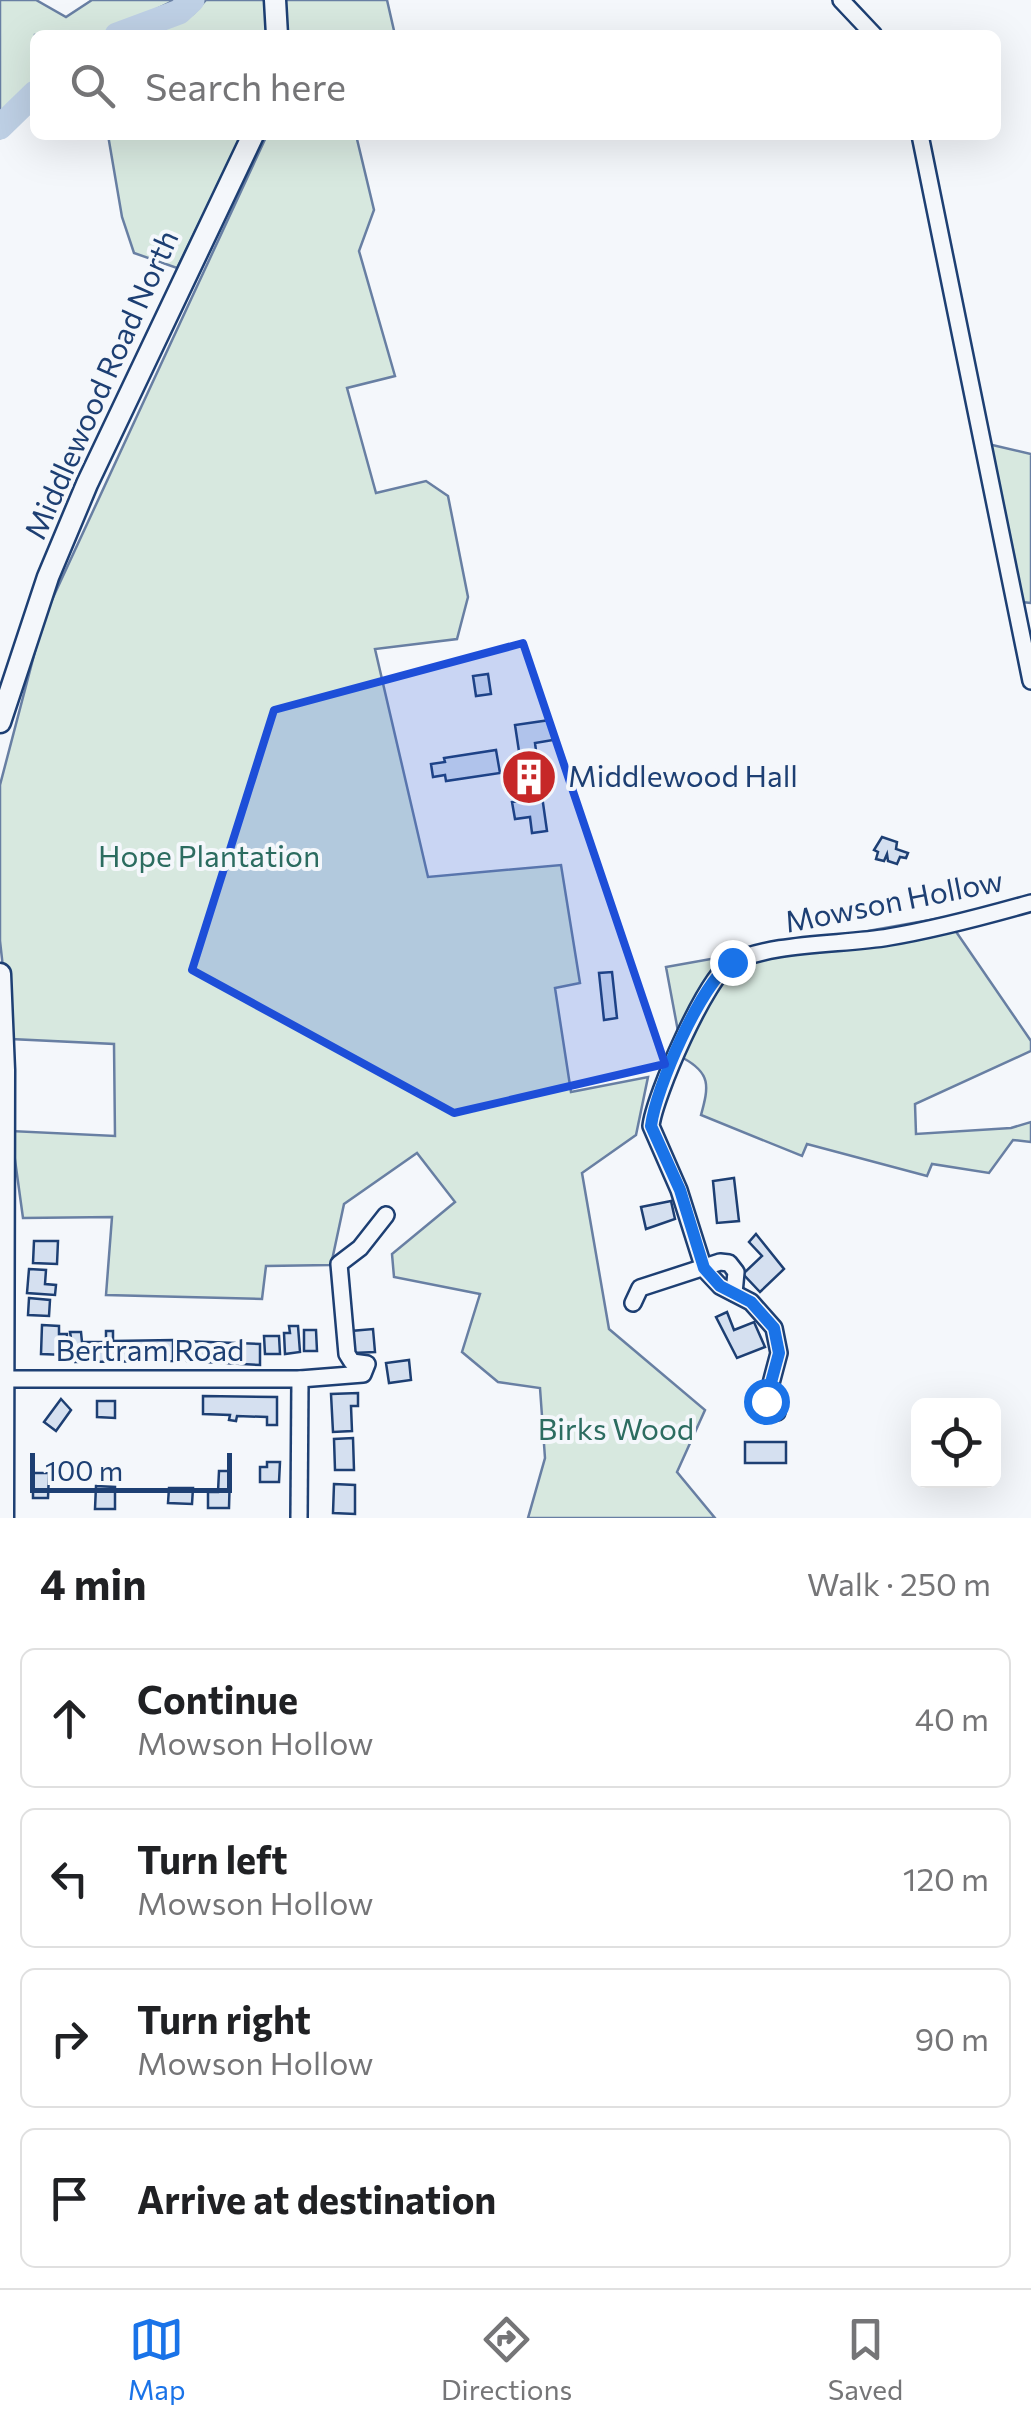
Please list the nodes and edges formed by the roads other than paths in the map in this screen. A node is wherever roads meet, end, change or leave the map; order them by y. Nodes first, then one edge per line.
1 (275, 0) edge
2 (841, 0) edge
3 (277, 30) edge
4 (869, 30) edge
5 (251, 140) edge
6 (921, 140) edge
7 (1031, 681) edge
8 (1, 713) edge
9 (1031, 904) edge
10 (0, 974) edge
11 (2, 1048) edge
12 (386, 1215) dead end
13 (704, 1268) junction
14 (1, 1273) edge
15 (734, 1293) junction
16 (632, 1303) dead end
17 (1, 1378) edge
18 (300, 1380) junction
19 (768, 1399) dead end
20 (3, 1518) edge
21 (299, 1518) edge

1 - 3 main road
2 - 4 street
5 - 8 main road, Middlewood Road North
6 - 7 street
9 - 13 street, Mowson Hollow
10 - 11 main road
11 - 14 main road
12 - 18 street, Bertram Road
13 - 15 street
13 - 15 street
13 - 16 street
14 - 17 main road
15 - 19 street
17 - 18 street, Bertram Road
17 - 20 main road
18 - 21 street

